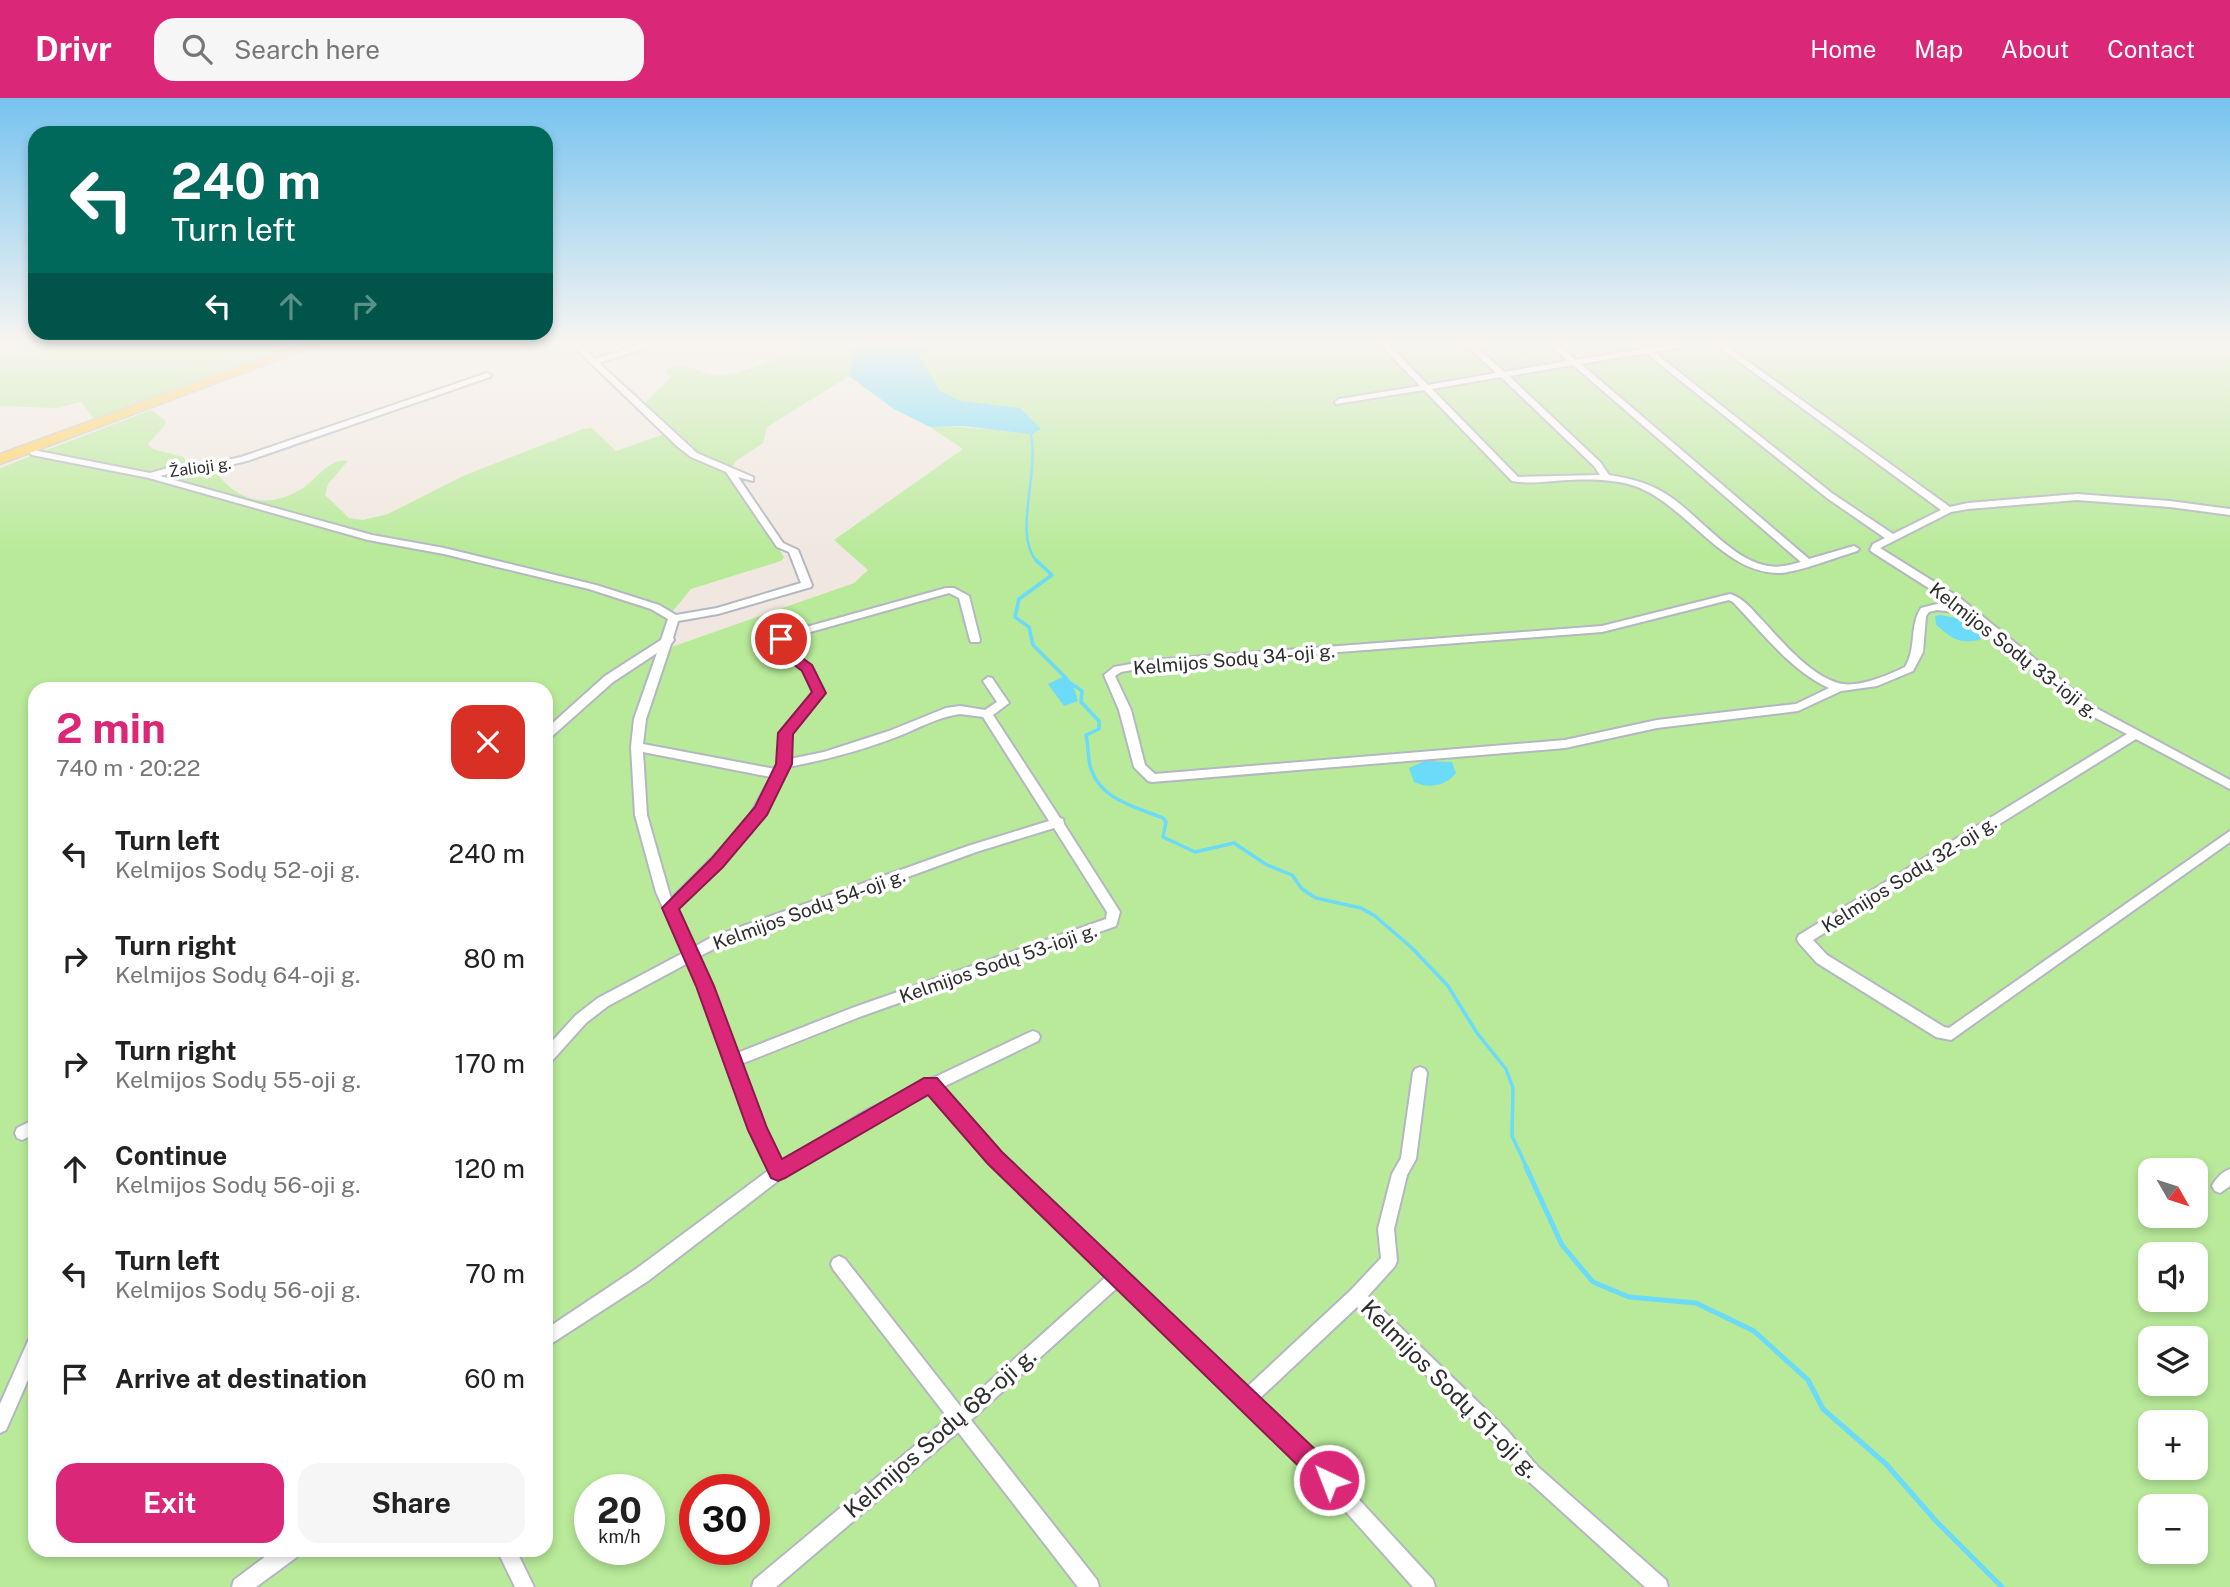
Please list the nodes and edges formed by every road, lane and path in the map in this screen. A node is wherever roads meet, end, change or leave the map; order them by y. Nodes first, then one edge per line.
1 (123, 413) edge
2 (377, 413) edge
3 (648, 413) edge
4 (1452, 413) edge
5 (1543, 413) edge
6 (1635, 413) edge
7 (1727, 413) edge
8 (1815, 413) edge
9 (29, 448) junction
10 (0, 459) edge
11 (729, 470) junction
12 (1605, 475) junction
13 (150, 476) junction
14 (750, 479) dead end
15 (1948, 510) junction
16 (2230, 512) edge
17 (1892, 538) junction
18 (1854, 548) dead end
19 (1807, 562) junction
20 (1968, 610) junction
21 (674, 618) junction
22 (669, 640) junction
23 (975, 640) dead end
24 (988, 681) dead end
25 (1839, 688) junction
26 (987, 714) junction
27 (553, 729) edge
28 (2134, 735) junction
29 (637, 747) junction
30 (782, 769) junction
31 (2230, 785) edge
32 (1059, 822) junction
33 (2230, 836) edge
34 (670, 908) junction
35 (691, 954) junction
36 (1033, 1037) dead end
37 (553, 1050) edge
38 (732, 1061) junction
39 (1420, 1073) dead end
40 (930, 1084) junction
41 (778, 1172) junction
42 (839, 1264) dead end
43 (1117, 1277) junction
44 (1357, 1296) junction
45 (553, 1334) edge
46 (28, 1361) edge
47 (1247, 1399) junction
48 (959, 1419) junction
49 (0, 1424) edge
50 (281, 1557) edge
51 (510, 1557) edge
52 (241, 1587) edge
53 (525, 1587) edge
54 (761, 1587) edge
55 (1090, 1587) edge
56 (1426, 1587) edge
57 (1658, 1587) edge

1 - 9 main road
2 - 13 street, Žalioji g.
3 - 11 street
4 - 12 street
5 - 12 street
6 - 19 street
7 - 17 street
8 - 15 street
9 - 10 main road
9 - 13 street, Žalioji g.
11 - 14 street
11 - 21 street
12 - 19 street
13 - 21 street
15 - 16 street
15 - 17 street
17 - 20 street, Kelmijos Sodų 33-ioji g.
18 - 19 street
20 - 25 street, Kelmijos Sodų 34-oji g.
20 - 28 street, Kelmijos Sodų 33-ioji g.
21 - 22 street
22 - 27 street
22 - 29 street
23 - 30 street
24 - 26 street
25 - 25 street, Kelmijos Sodų 34-oji g.
26 - 30 street
26 - 32 street, Kelmijos Sodų 53-ioji g.
28 - 31 street, Kelmijos Sodų 33-ioji g.
28 - 33 street, Kelmijos Sodų 32-oji g.
29 - 30 street
29 - 34 street
30 - 34 street
32 - 35 street, Kelmijos Sodų 54-oji g.
32 - 38 street, Kelmijos Sodų 53-ioji g.
34 - 35 street
35 - 37 street, Kelmijos Sodų 54-oji g.
35 - 38 street
36 - 40 street
38 - 41 street
39 - 44 street, Kelmijos Sodų 51-oji g.
40 - 41 street
40 - 43 street
41 - 45 street
42 - 48 street
43 - 47 street
43 - 48 street, Kelmijos Sodų 68-oji g.
44 - 47 street
44 - 57 street, Kelmijos Sodų 51-oji g.
46 - 49 street
47 - 56 street
48 - 54 street, Kelmijos Sodų 68-oji g.
48 - 55 street
50 - 52 street
51 - 53 street

